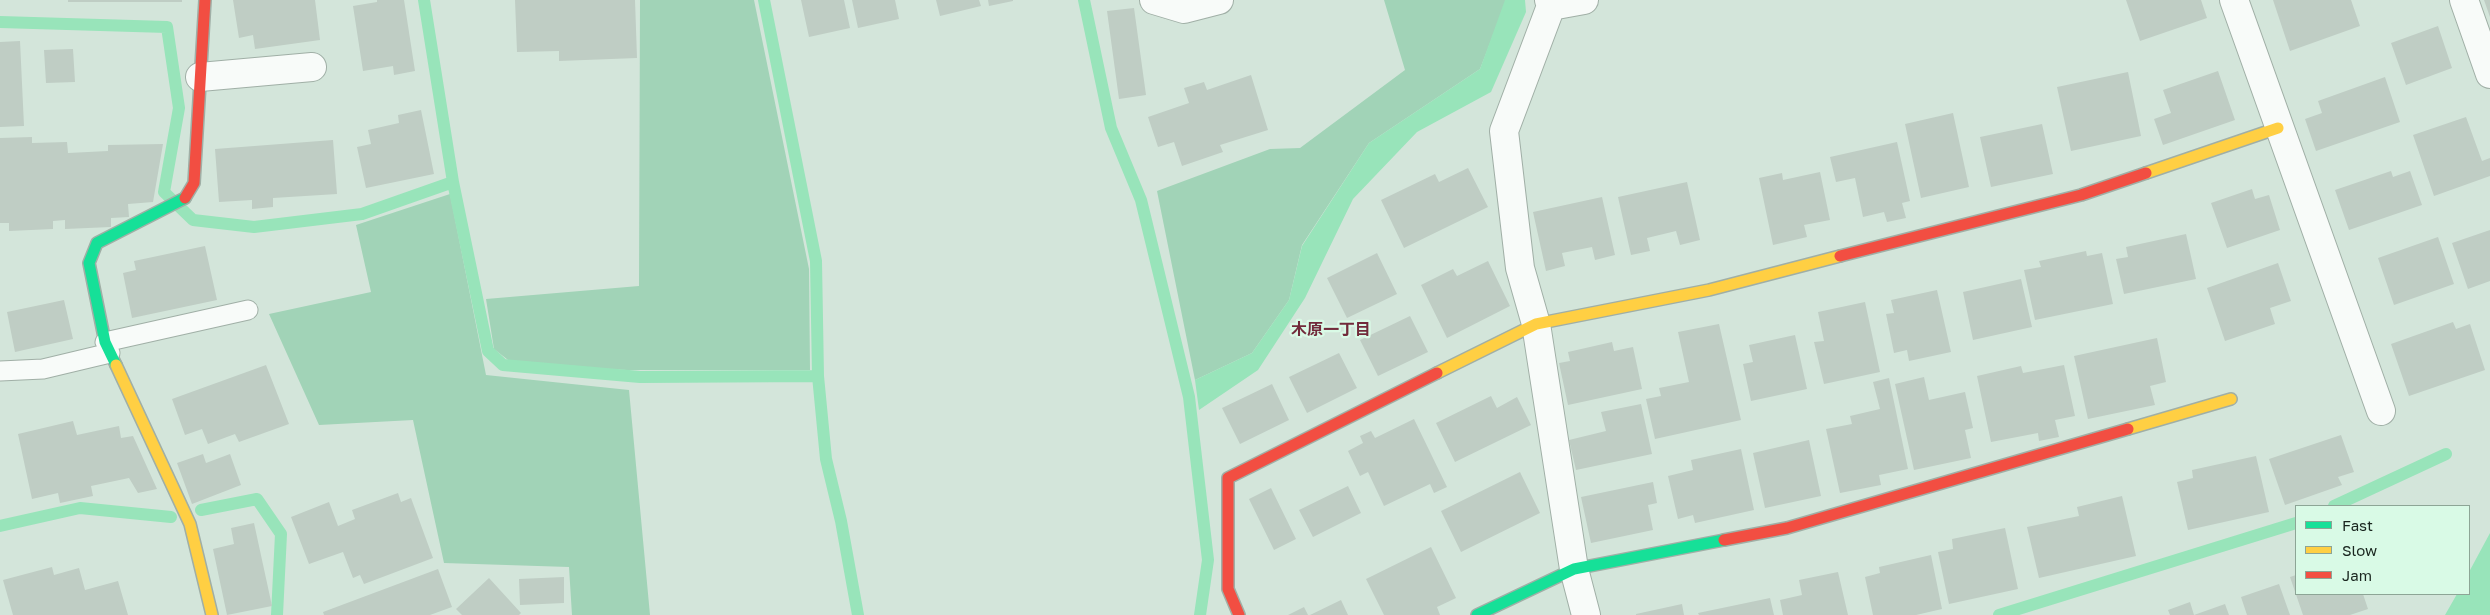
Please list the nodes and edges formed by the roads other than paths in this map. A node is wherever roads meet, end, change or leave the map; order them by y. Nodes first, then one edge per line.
1 (205, 0) edge
2 (1154, 0) edge
3 (1220, 0) edge
4 (1584, 0) edge
5 (2234, 0) edge
6 (2464, 0) edge
7 (1550, 3) edge
8 (312, 67) dead end
9 (2490, 74) edge
10 (200, 77) junction
11 (2278, 128) junction
12 (248, 310) dead end
13 (1536, 324) junction
14 (108, 347) junction
15 (0, 371) edge
16 (2231, 399) dead end
17 (2381, 411) dead end
18 (1574, 569) junction
19 (212, 615) edge
20 (1239, 615) edge
21 (1477, 615) edge
22 (1586, 615) edge

1 - 10 street
2 - 3 street
4 - 7 street
5 - 11 street
6 - 9 street
7 - 13 street
8 - 10 street
10 - 14 street
11 - 13 street
11 - 17 street
12 - 14 lane
13 - 18 street
13 - 20 street
14 - 15 lane
14 - 19 street
16 - 18 street
18 - 21 street
18 - 22 street

